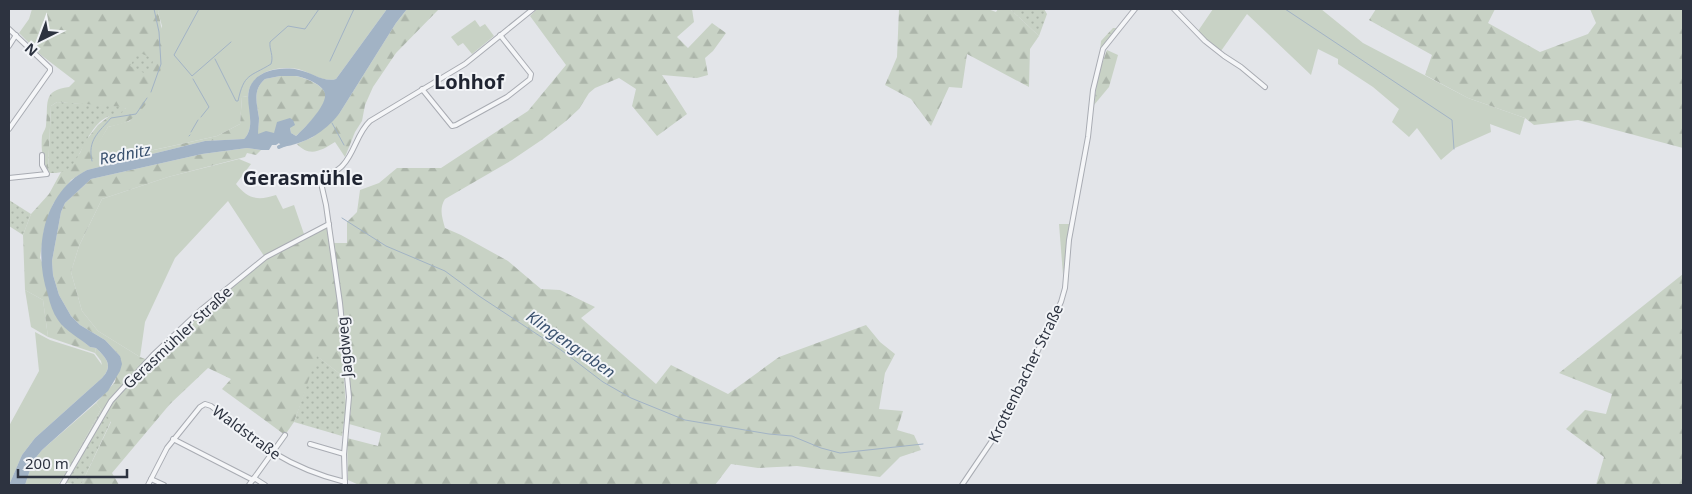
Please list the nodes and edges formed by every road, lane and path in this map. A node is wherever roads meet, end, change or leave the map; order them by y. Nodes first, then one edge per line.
1 (532, 9) edge
2 (1135, 9) edge
3 (1174, 9) edge
4 (9, 29) edge
5 (16, 35) junction
6 (500, 35) junction
7 (9, 46) edge
8 (1265, 88) dead end
9 (422, 90) junction
10 (9, 129) edge
11 (42, 155) dead end
12 (9, 178) edge
13 (329, 224) junction
14 (285, 435) dead end
15 (173, 439) junction
16 (310, 444) dead end
17 (273, 453) junction
18 (344, 454) junction
19 (151, 479) junction
20 (253, 479) junction
21 (345, 484) edge
22 (62, 485) edge
23 (148, 485) edge
24 (164, 485) edge
25 (249, 485) edge
26 (265, 485) edge
27 (962, 485) edge

1 - 6 street
2 - 27 street, Krottenbacher Straße
3 - 8 street
4 - 5 street
5 - 7 street
5 - 10 street
6 - 9 street
6 - 9 street
9 - 13 street, Jagdweg
11 - 12 street
13 - 18 street, Jagdweg
13 - 22 street, Gerasmühler Straße
14 - 17 street
15 - 17 street, Waldstraße
15 - 19 street
15 - 20 street
16 - 18 street
17 - 20 street
17 - 21 street, Waldstraße
18 - 21 street, Jagdweg
19 - 23 street
19 - 24 street
20 - 25 street
20 - 26 street

